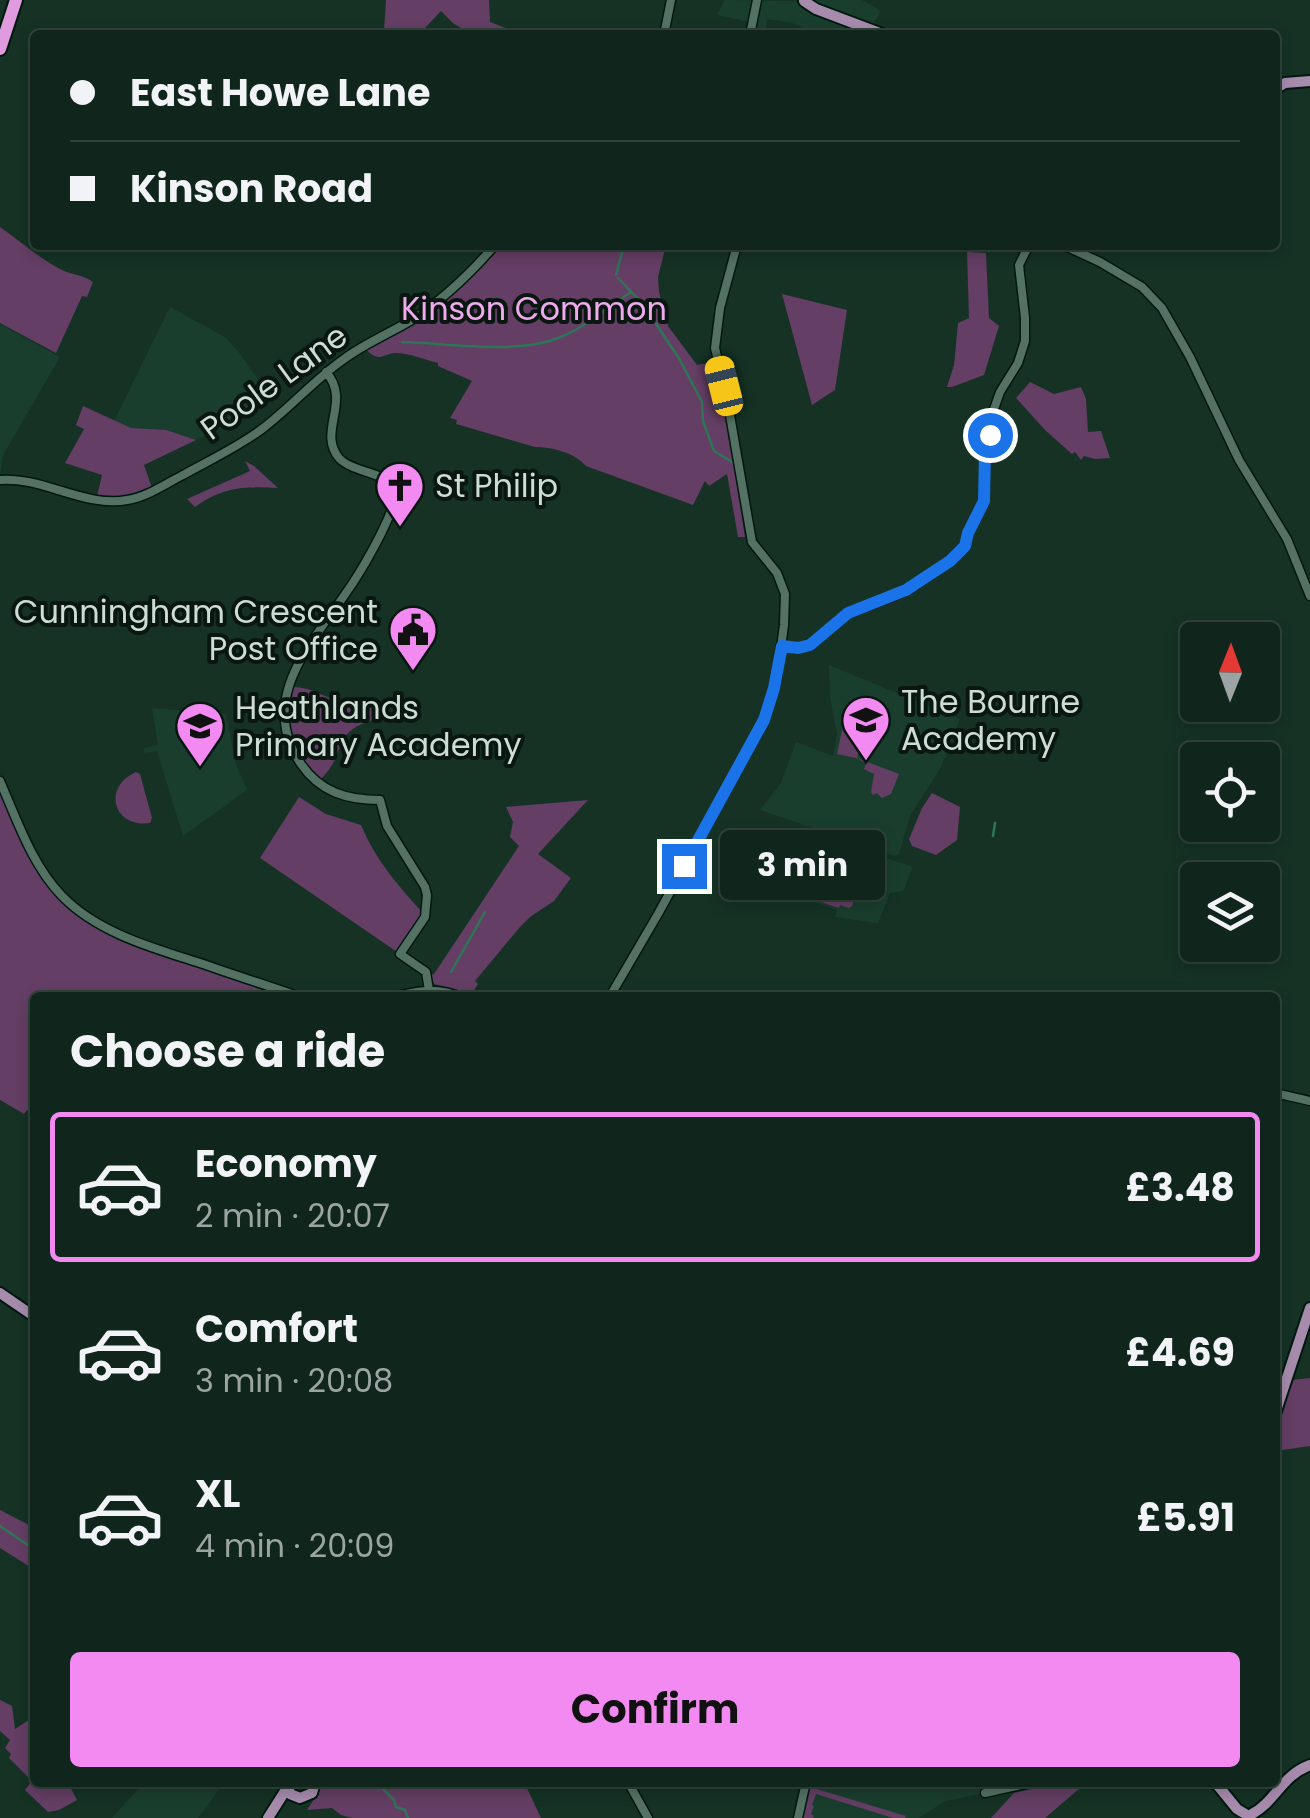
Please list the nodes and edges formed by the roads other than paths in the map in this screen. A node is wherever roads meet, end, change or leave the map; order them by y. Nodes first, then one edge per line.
1 (14, 0) edge
2 (672, 0) edge
3 (757, 0) edge
4 (793, 0) edge
5 (804, 0) edge
6 (665, 30) edge
7 (751, 30) edge
8 (872, 30) edge
9 (0, 34) edge
10 (0, 49) edge
11 (1310, 81) edge
12 (1280, 86) edge
13 (491, 250) edge
14 (736, 250) edge
15 (1027, 250) edge
16 (1074, 250) edge
17 (326, 372) junction
18 (0, 480) edge
19 (1310, 596) edge
20 (782, 646) junction
21 (0, 781) edge
22 (429, 990) junction
23 (285, 992) edge
24 (410, 992) edge
25 (451, 992) edge
26 (612, 992) edge
27 (1280, 1094) edge
28 (1310, 1100) edge
29 (0, 1293) edge
30 (1310, 1308) edge
31 (30, 1314) edge
32 (1280, 1399) edge
33 (1310, 1767) edge
34 (286, 1787) edge
35 (289, 1787) edge
36 (314, 1787) edge
37 (631, 1787) edge
38 (805, 1787) edge
39 (1013, 1787) edge
40 (1215, 1787) edge
41 (1216, 1787) edge
42 (986, 1793) dead end
43 (297, 1798) junction
44 (280, 1802) junction
45 (1251, 1817) edge
46 (268, 1818) edge
47 (648, 1818) edge
48 (798, 1818) edge

1 - 9 highway
1 - 10 highway
2 - 6 street
3 - 7 street
4 - 5 main road
5 - 8 main road
11 - 12 main road
13 - 17 street, Poole Lane
14 - 20 street
15 - 20 street
16 - 19 street
17 - 18 street, Poole Lane
17 - 22 street
20 - 26 street
21 - 23 street
22 - 24 street
22 - 25 street
27 - 28 street
29 - 31 main road
30 - 32 main road
33 - 45 main road
34 - 44 main road
35 - 43 main road
36 - 43 main road
37 - 47 street
38 - 48 street
39 - 42 street
40 - 45 main road
41 - 45 main road
43 - 44 main road
44 - 46 main road

